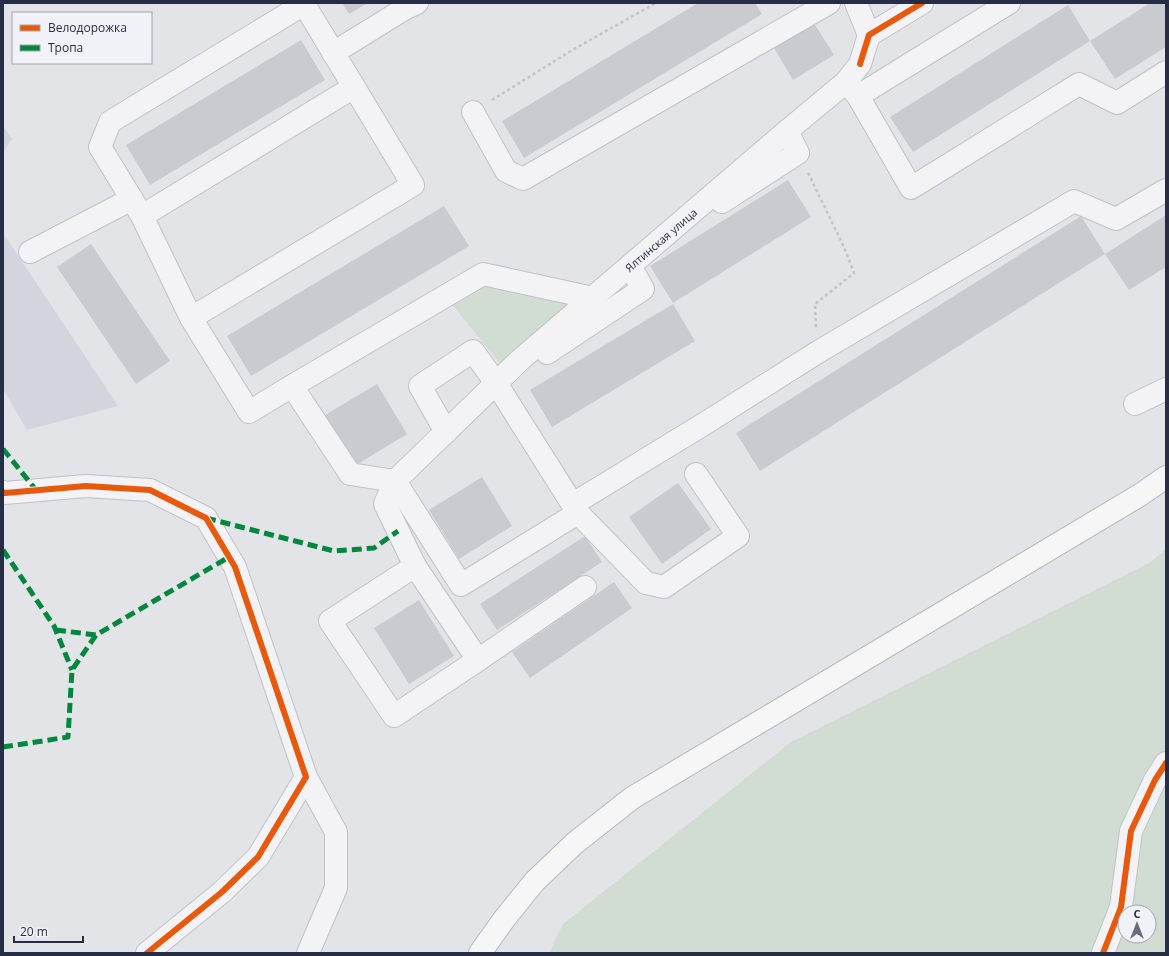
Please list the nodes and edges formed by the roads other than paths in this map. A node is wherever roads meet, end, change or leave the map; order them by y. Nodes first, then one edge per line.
1 (417, 3) edge
2 (829, 3) edge
3 (856, 3) edge
4 (922, 3) edge
5 (1009, 3) edge
6 (869, 35) junction
7 (333, 53) junction
8 (1166, 72) edge
9 (354, 87) junction
10 (852, 89) junction
11 (473, 112) road end
12 (787, 132) junction
13 (1166, 190) edge
14 (137, 207) junction
15 (652, 247) junction
16 (30, 252) dead end
17 (630, 266) junction
18 (593, 298) junction
19 (191, 318) junction
20 (520, 360) junction
21 (496, 383) junction
22 (292, 386) junction
23 (1166, 389) edge
24 (1135, 404) dead end
25 (446, 432) junction
26 (696, 474) dead end
27 (1166, 477) edge
28 (395, 481) junction
29 (4, 493) edge
30 (575, 508) junction
31 (415, 566) junction
32 (585, 587) dead end
33 (478, 660) junction
34 (1166, 763) edge
35 (306, 777) junction
36 (147, 953) edge
37 (308, 953) edge
38 (480, 953) edge
39 (1103, 953) edge

1 - 7 street
2 - 11 street
3 - 6 street
4 - 6 street
5 - 10 street
6 - 10 street, Ялтинская улица
7 - 9 street
7 - 14 street
8 - 10 street
9 - 14 street
9 - 19 street
10 - 12 street, Ялтинская улица
12 - 15 street, Ялтинская улица
12 - 15 street
13 - 30 street
14 - 16 street
14 - 19 street
15 - 17 street, Ялтинская улица
17 - 18 street, Ялтинская улица
17 - 20 street
18 - 20 street, Ялтинская улица
18 - 22 street
19 - 22 street
20 - 21 street, Ялтинская улица
21 - 25 street, Ялтинская улица
21 - 25 street
21 - 30 street
22 - 28 street
23 - 24 street
25 - 28 street, Ялтинская улица
26 - 30 street
27 - 38 highway
28 - 30 street
28 - 31 street
29 - 35 street
31 - 33 street
31 - 33 street
32 - 33 street
34 - 39 street
35 - 36 street
35 - 37 street

